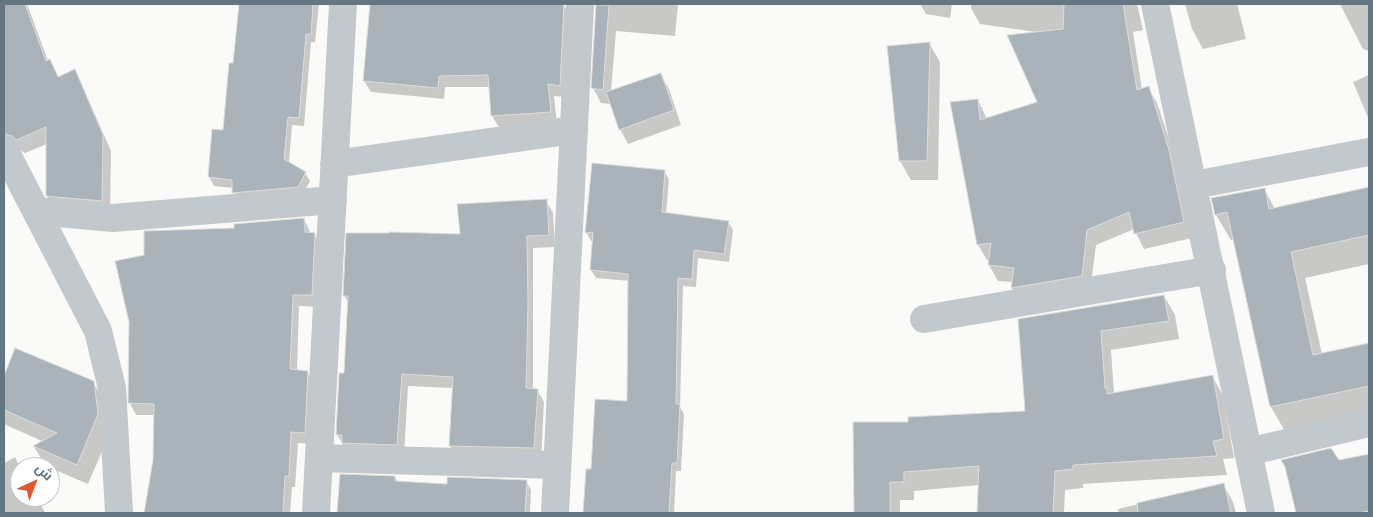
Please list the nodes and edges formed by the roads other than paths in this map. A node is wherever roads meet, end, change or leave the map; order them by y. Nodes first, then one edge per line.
1 (343, 4) edge
2 (580, 4) edge
3 (1155, 4) edge
4 (574, 130) junction
5 (4, 149) edge
6 (1369, 152) edge
7 (334, 164) junction
8 (1194, 185) junction
9 (333, 200) junction
10 (36, 211) junction
11 (1212, 270) junction
12 (924, 320) dead end
13 (1369, 423) edge
14 (1248, 452) junction
15 (319, 458) junction
16 (557, 465) junction
17 (119, 513) edge
18 (316, 513) edge
19 (555, 513) edge
20 (1261, 513) edge

1 - 7 street
2 - 4 street
3 - 8 street
4 - 7 street
4 - 16 street
5 - 10 street
6 - 8 street
7 - 9 street
8 - 11 street
9 - 10 street
9 - 15 street
10 - 17 street
11 - 12 street
11 - 14 street
13 - 14 street
14 - 20 street
15 - 16 street
15 - 18 street
16 - 19 street

